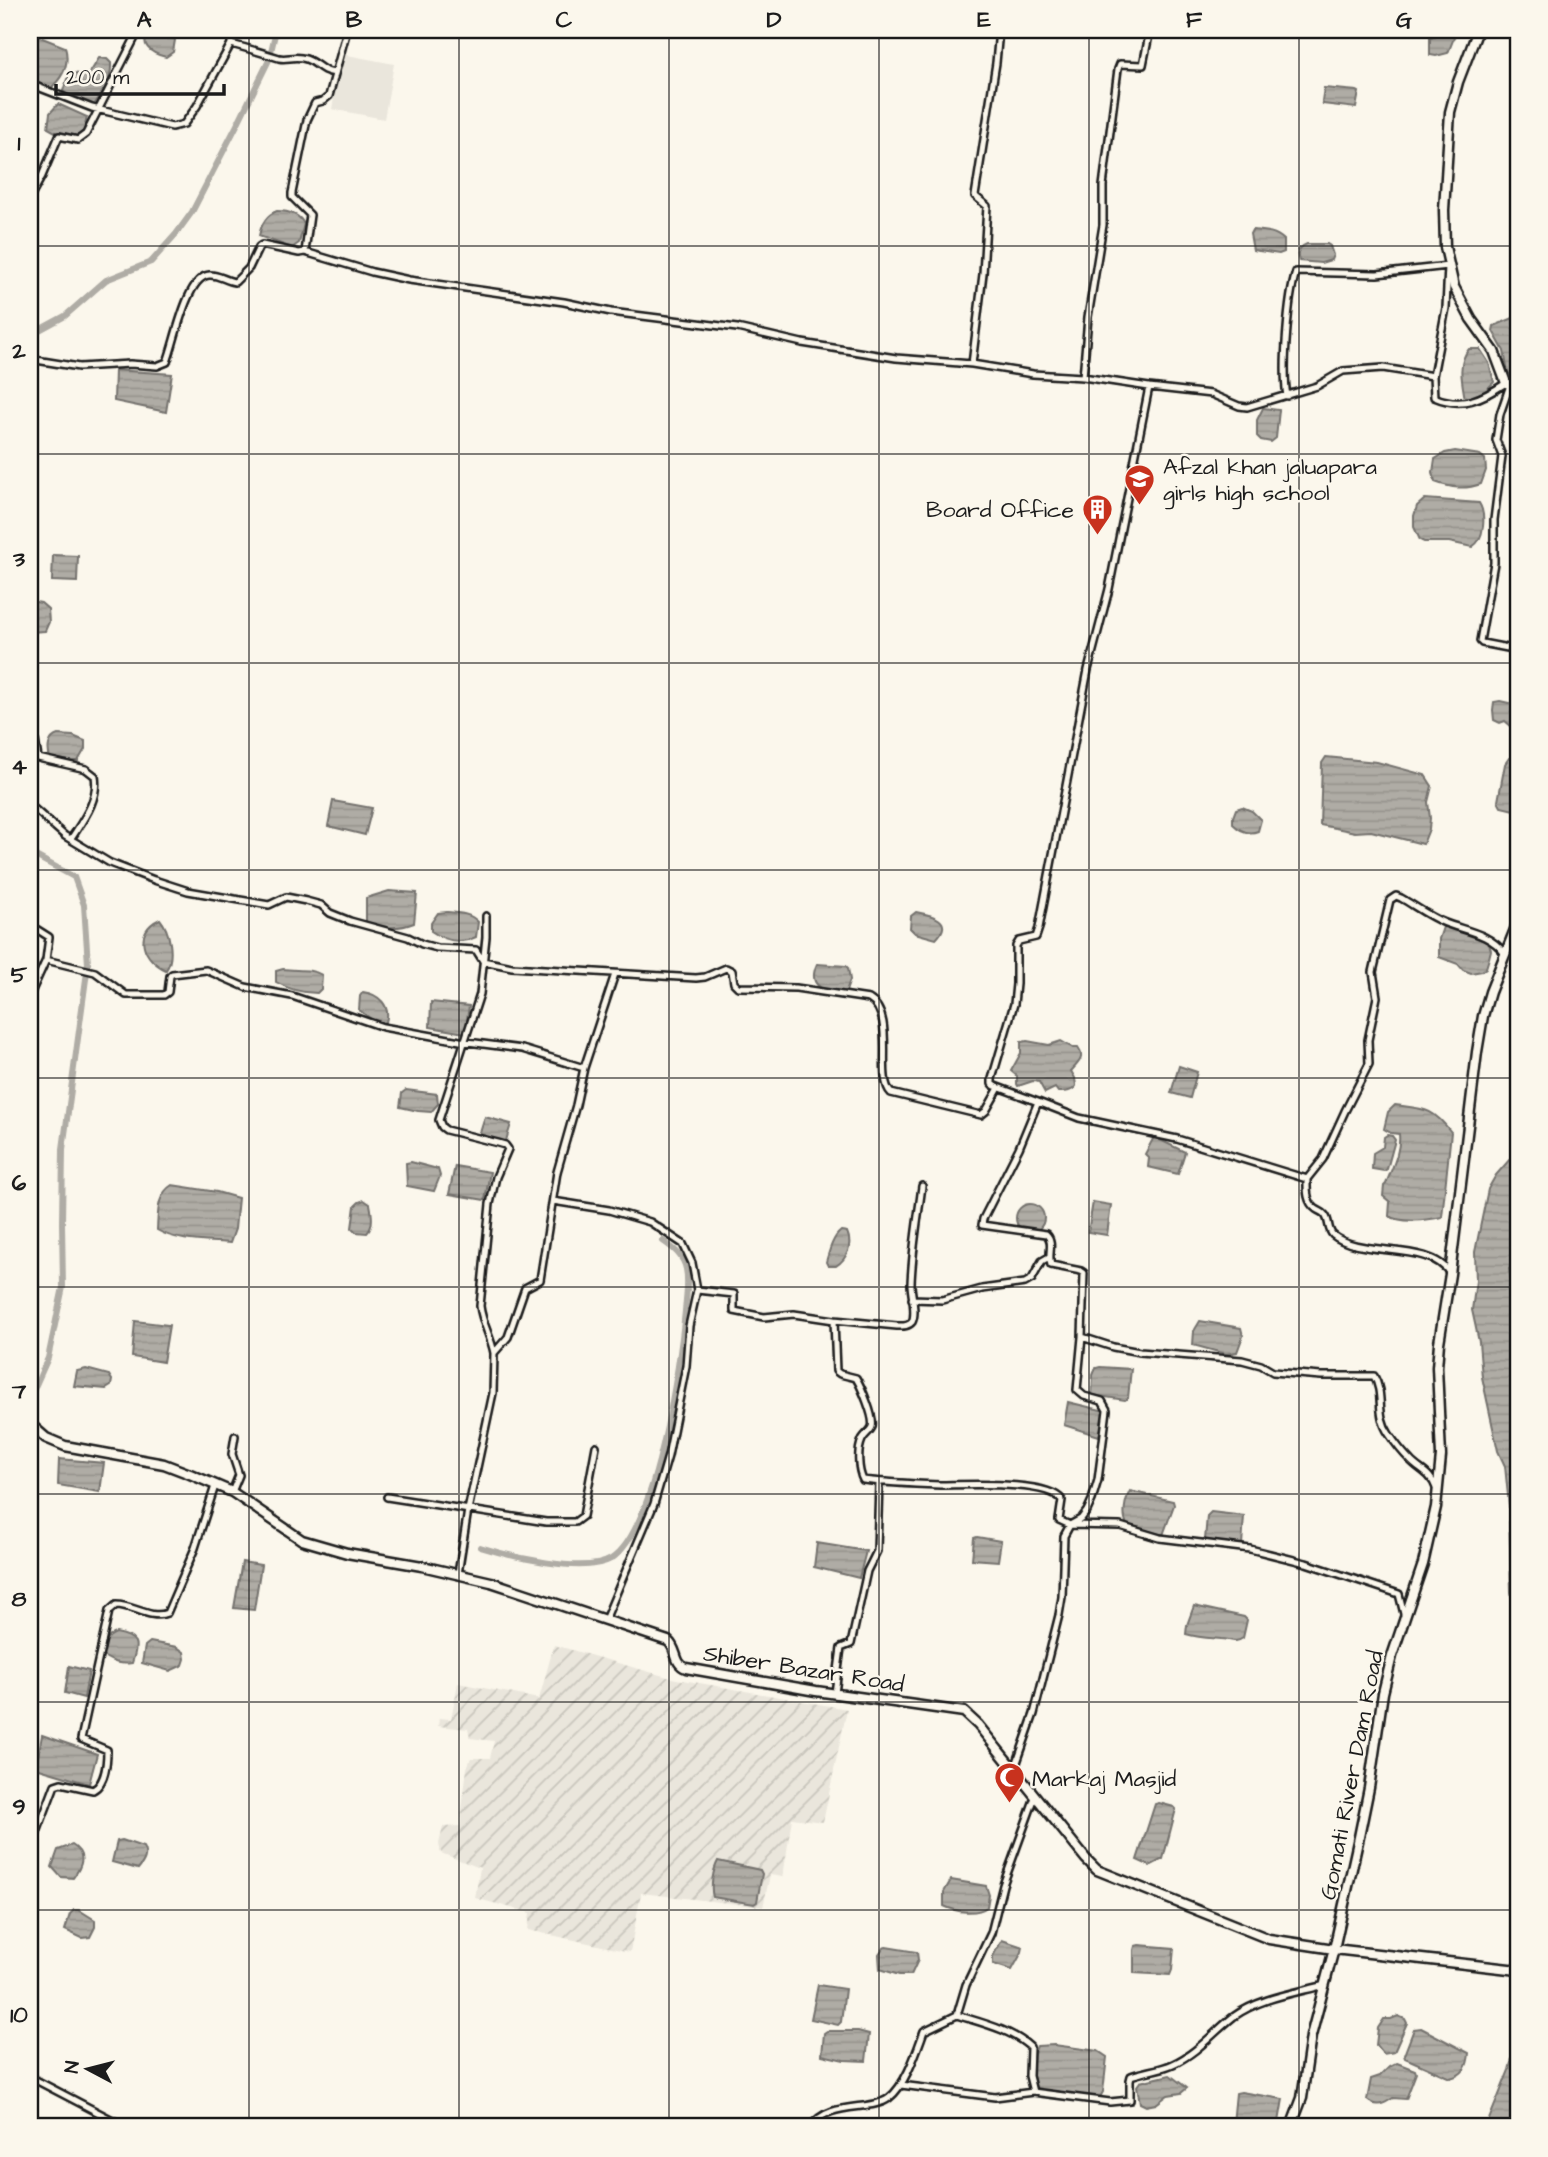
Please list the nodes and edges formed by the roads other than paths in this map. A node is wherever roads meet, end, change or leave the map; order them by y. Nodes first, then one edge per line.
1 (139, 30) edge
2 (231, 30) edge
3 (347, 30) edge
4 (999, 30) edge
5 (1150, 30) edge
6 (1478, 30) edge
7 (230, 44) junction
8 (335, 73) junction
9 (30, 84) edge
10 (98, 110) junction
11 (30, 198) edge
12 (305, 252) junction
13 (1448, 266) junction
14 (30, 359) edge
15 (972, 364) junction
16 (1433, 376) junction
17 (1083, 377) junction
18 (1511, 385) edge
19 (1149, 387) junction
20 (1287, 397) junction
21 (1518, 650) edge
22 (30, 733) edge
23 (30, 805) edge
24 (71, 839) junction
25 (486, 916) dead end
26 (1518, 922) edge
27 (30, 925) edge
28 (1504, 953) junction
29 (46, 960) junction
30 (483, 961) junction
31 (615, 974) junction
32 (30, 995) edge
33 (464, 1042) junction
34 (584, 1068) junction
35 (999, 1088) junction
36 (1038, 1102) junction
37 (1307, 1179) junction
38 (922, 1186) dead end
39 (553, 1201) junction
40 (1049, 1257) junction
41 (1450, 1274) junction
42 (697, 1290) junction
43 (912, 1298) junction
44 (834, 1320) junction
45 (1082, 1338) junction
46 (494, 1353) junction
47 (30, 1424) edge
48 (235, 1436) dead end
49 (596, 1446) dead end
50 (879, 1482) junction
51 (215, 1486) junction
52 (232, 1492) junction
53 (1438, 1493) junction
54 (387, 1497) dead end
55 (468, 1510) junction
56 (1070, 1525) junction
57 (458, 1574) junction
58 (605, 1621) junction
59 (1405, 1621) junction
60 (835, 1693) junction
61 (1014, 1770) junction
62 (1035, 1797) junction
63 (30, 1851) edge
64 (1334, 1949) junction
65 (1518, 1970) edge
66 (1325, 1985) junction
67 (957, 2015) junction
68 (30, 2077) edge
69 (901, 2085) junction
70 (1033, 2092) junction
71 (126, 2127) edge
72 (811, 2127) edge
73 (1291, 2127) edge

1 - 10 street
2 - 7 street
3 - 8 street
4 - 15 street
5 - 17 street
6 - 13 street
7 - 8 street
7 - 10 street
8 - 12 street
9 - 10 street
10 - 11 street
12 - 14 street
12 - 15 street
13 - 16 street
13 - 18 street
13 - 20 street
15 - 17 street
16 - 18 street
16 - 20 street
17 - 19 street
18 - 21 street
19 - 20 street
19 - 35 street
22 - 24 street
23 - 24 street
24 - 30 street
25 - 30 street
26 - 28 street, Gomati River Dam Road
27 - 29 street
28 - 37 street
28 - 41 street, Gomati River Dam Road
29 - 32 street
29 - 33 street
30 - 31 street
30 - 33 street
31 - 34 street
31 - 35 street
33 - 34 street
33 - 46 street
34 - 39 street
35 - 36 street
36 - 37 street
36 - 40 street
37 - 41 street
38 - 43 street
39 - 42 street
39 - 46 street
40 - 43 street
40 - 45 street
41 - 53 street, Gomati River Dam Road
42 - 44 street
42 - 58 street
43 - 44 street
44 - 50 street
45 - 53 street
45 - 56 street
46 - 55 street
47 - 51 street, Shiber Bazar Road
48 - 52 street
49 - 55 street
50 - 56 street
50 - 60 street
51 - 52 street, Shiber Bazar Road
51 - 63 street
52 - 57 street, Shiber Bazar Road
53 - 59 street, Gomati River Dam Road
54 - 55 street
55 - 57 street
56 - 59 street
56 - 61 street
57 - 58 street, Shiber Bazar Road
58 - 60 street, Shiber Bazar Road
59 - 64 street, Gomati River Dam Road
60 - 61 street, Shiber Bazar Road
61 - 62 street, Shiber Bazar Road
62 - 64 street, Shiber Bazar Road
62 - 67 street
64 - 65 street, Shiber Bazar Road
64 - 66 street, Gomati River Dam Road
66 - 70 street
66 - 73 street, Gomati River Dam Road
67 - 69 street
67 - 70 street
68 - 71 street
69 - 70 street
69 - 72 street

